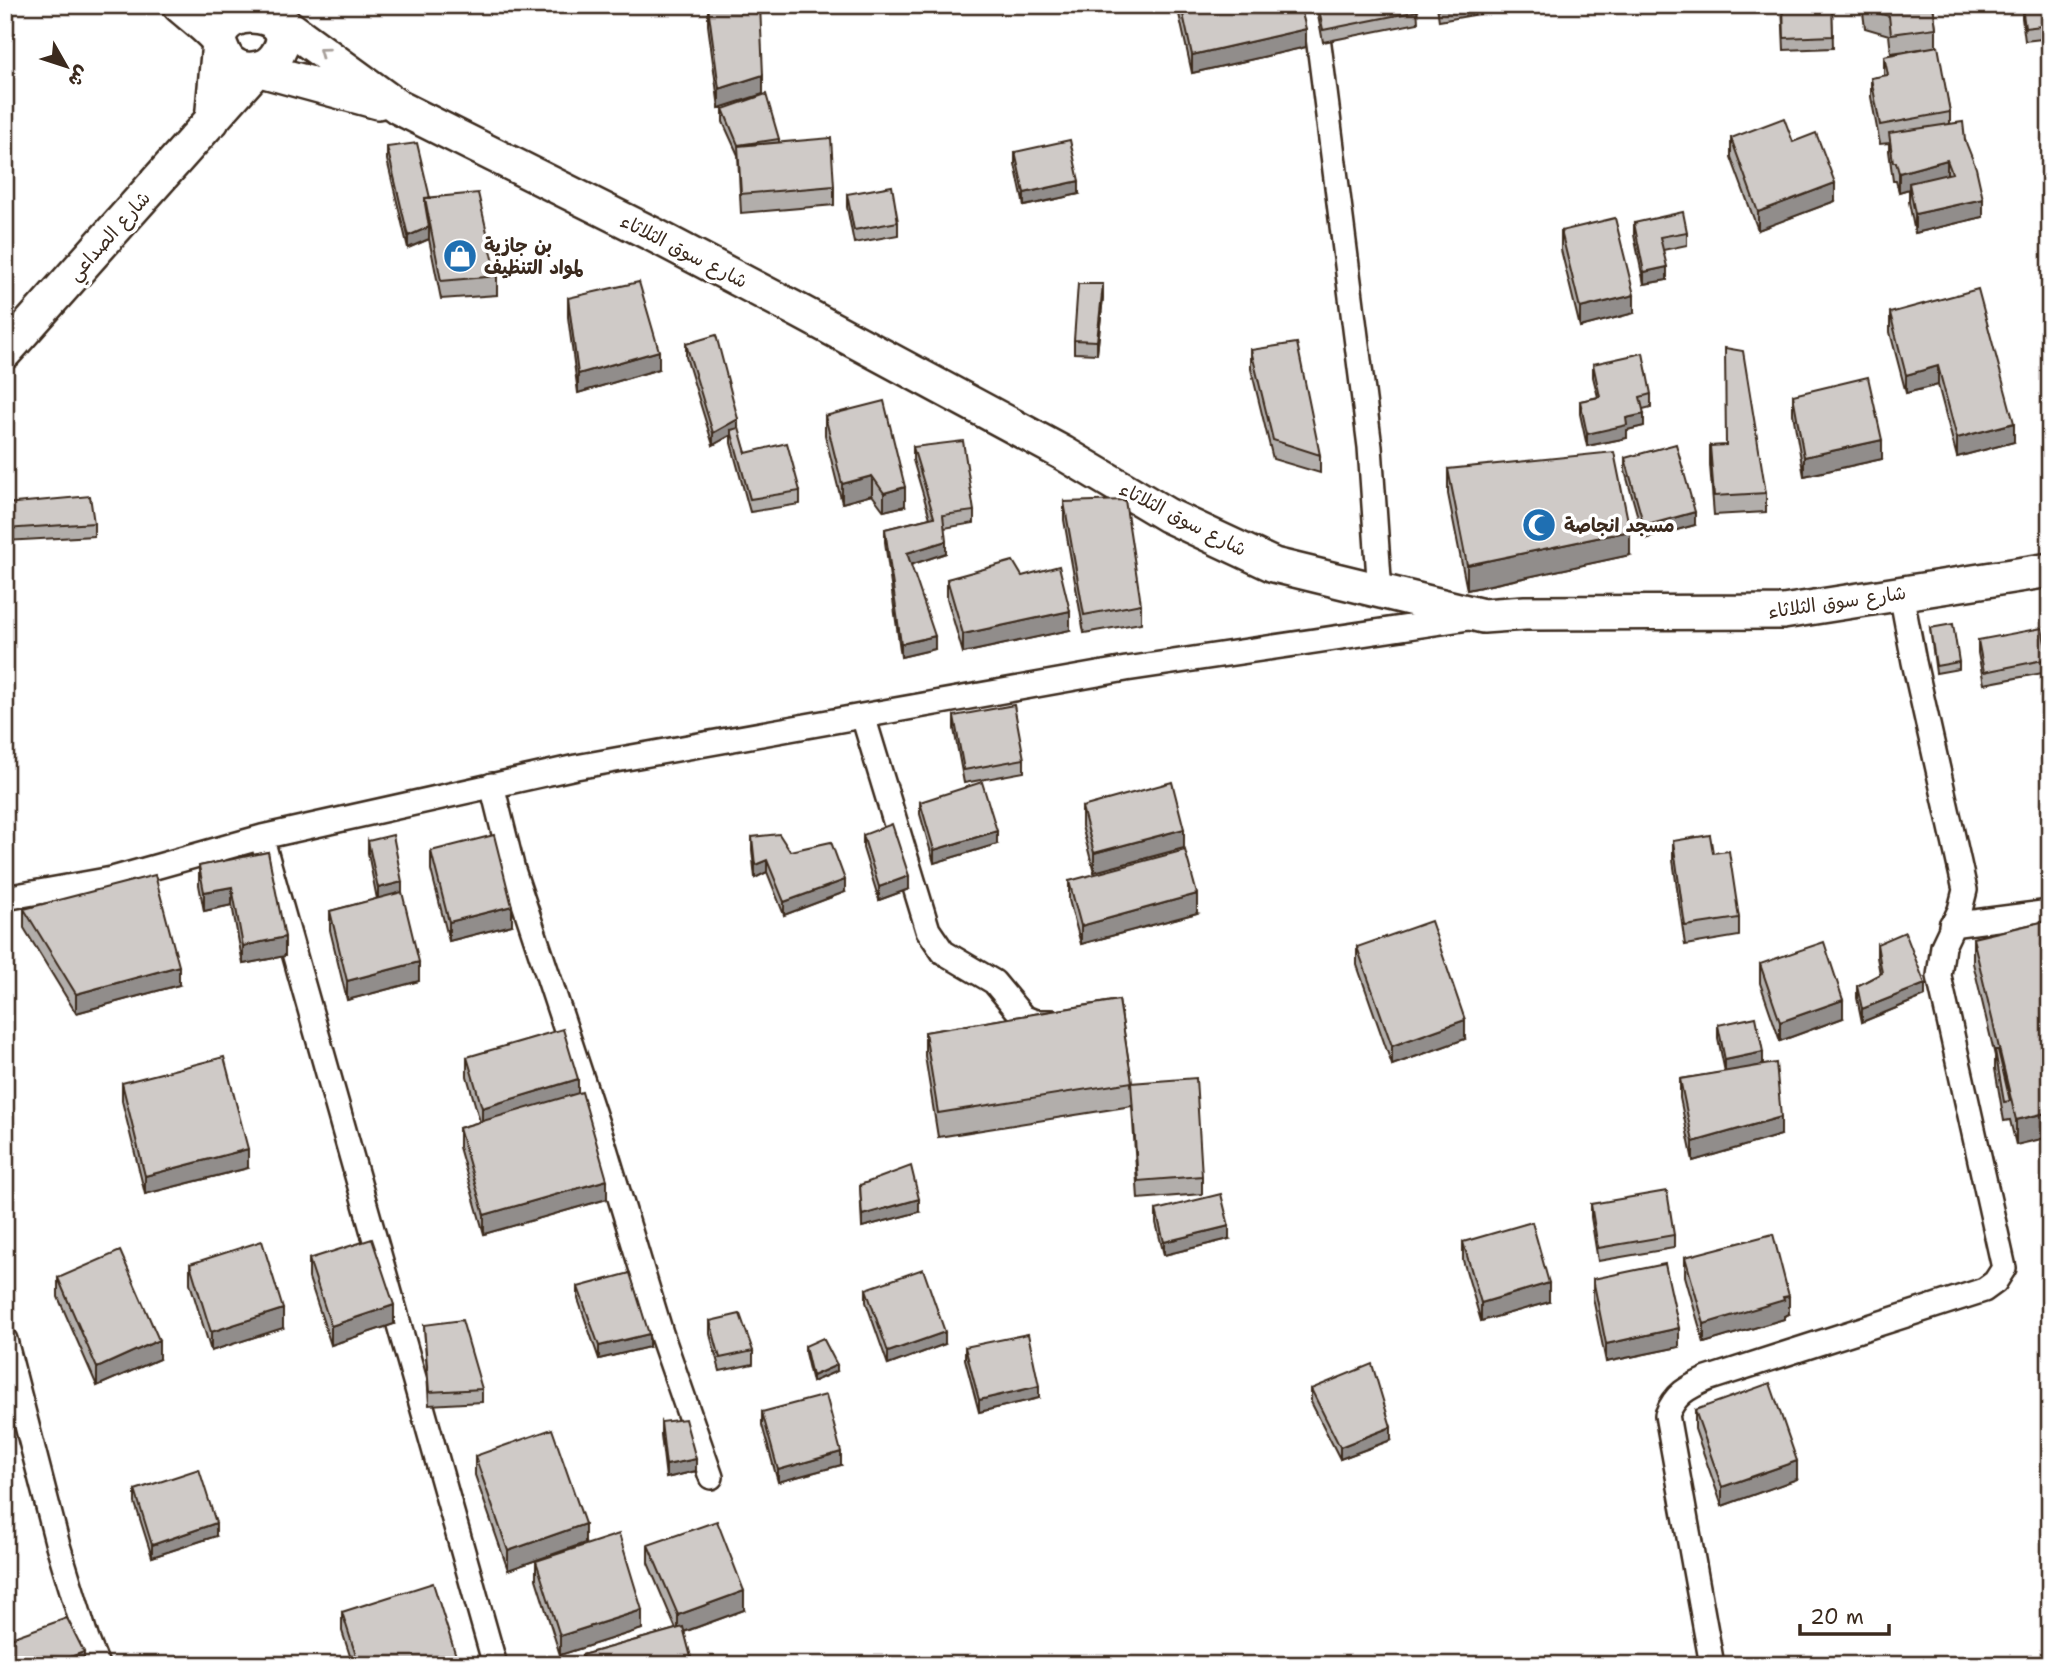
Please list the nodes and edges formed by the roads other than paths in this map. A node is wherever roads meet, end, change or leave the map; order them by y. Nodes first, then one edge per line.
1 (179, 5) edge
2 (1314, 5) edge
3 (260, 8) edge
4 (219, 42) junction
5 (257, 69) junction
6 (398, 107) junction
7 (212, 121) junction
8 (5, 352) edge
9 (2050, 570) edge
10 (1380, 593) junction
11 (1902, 593) junction
12 (1483, 616) junction
13 (863, 716) junction
14 (492, 785) junction
15 (262, 837) junction
16 (5, 898) edge
17 (2050, 912) edge
18 (1951, 925) junction
19 (1070, 1022) edge
20 (5, 1340) edge
21 (712, 1477) dead end
22 (97, 1665) edge
23 (495, 1665) edge
24 (1713, 1665) edge

1 - 4 street
2 - 10 street
3 - 4 street
3 - 5 street
6 -> 3 street
4 - 5 street
4 - 7 street
5 - 6 street
5 - 7 street, شارع الصداعي
6 - 10 street, شارع سوق الثلاثاء
7 - 8 street, شارع الصداعي
9 - 11 street, شارع سوق الثلاثاء
10 - 12 street, شارع سوق الثلاثاء
11 - 12 street, شارع سوق الثلاثاء
11 - 18 street
12 - 13 street
13 - 14 street
13 - 19 street
14 - 15 street
14 - 21 street
15 - 16 street
15 - 23 street
17 - 18 street
18 - 24 street
20 - 22 street

